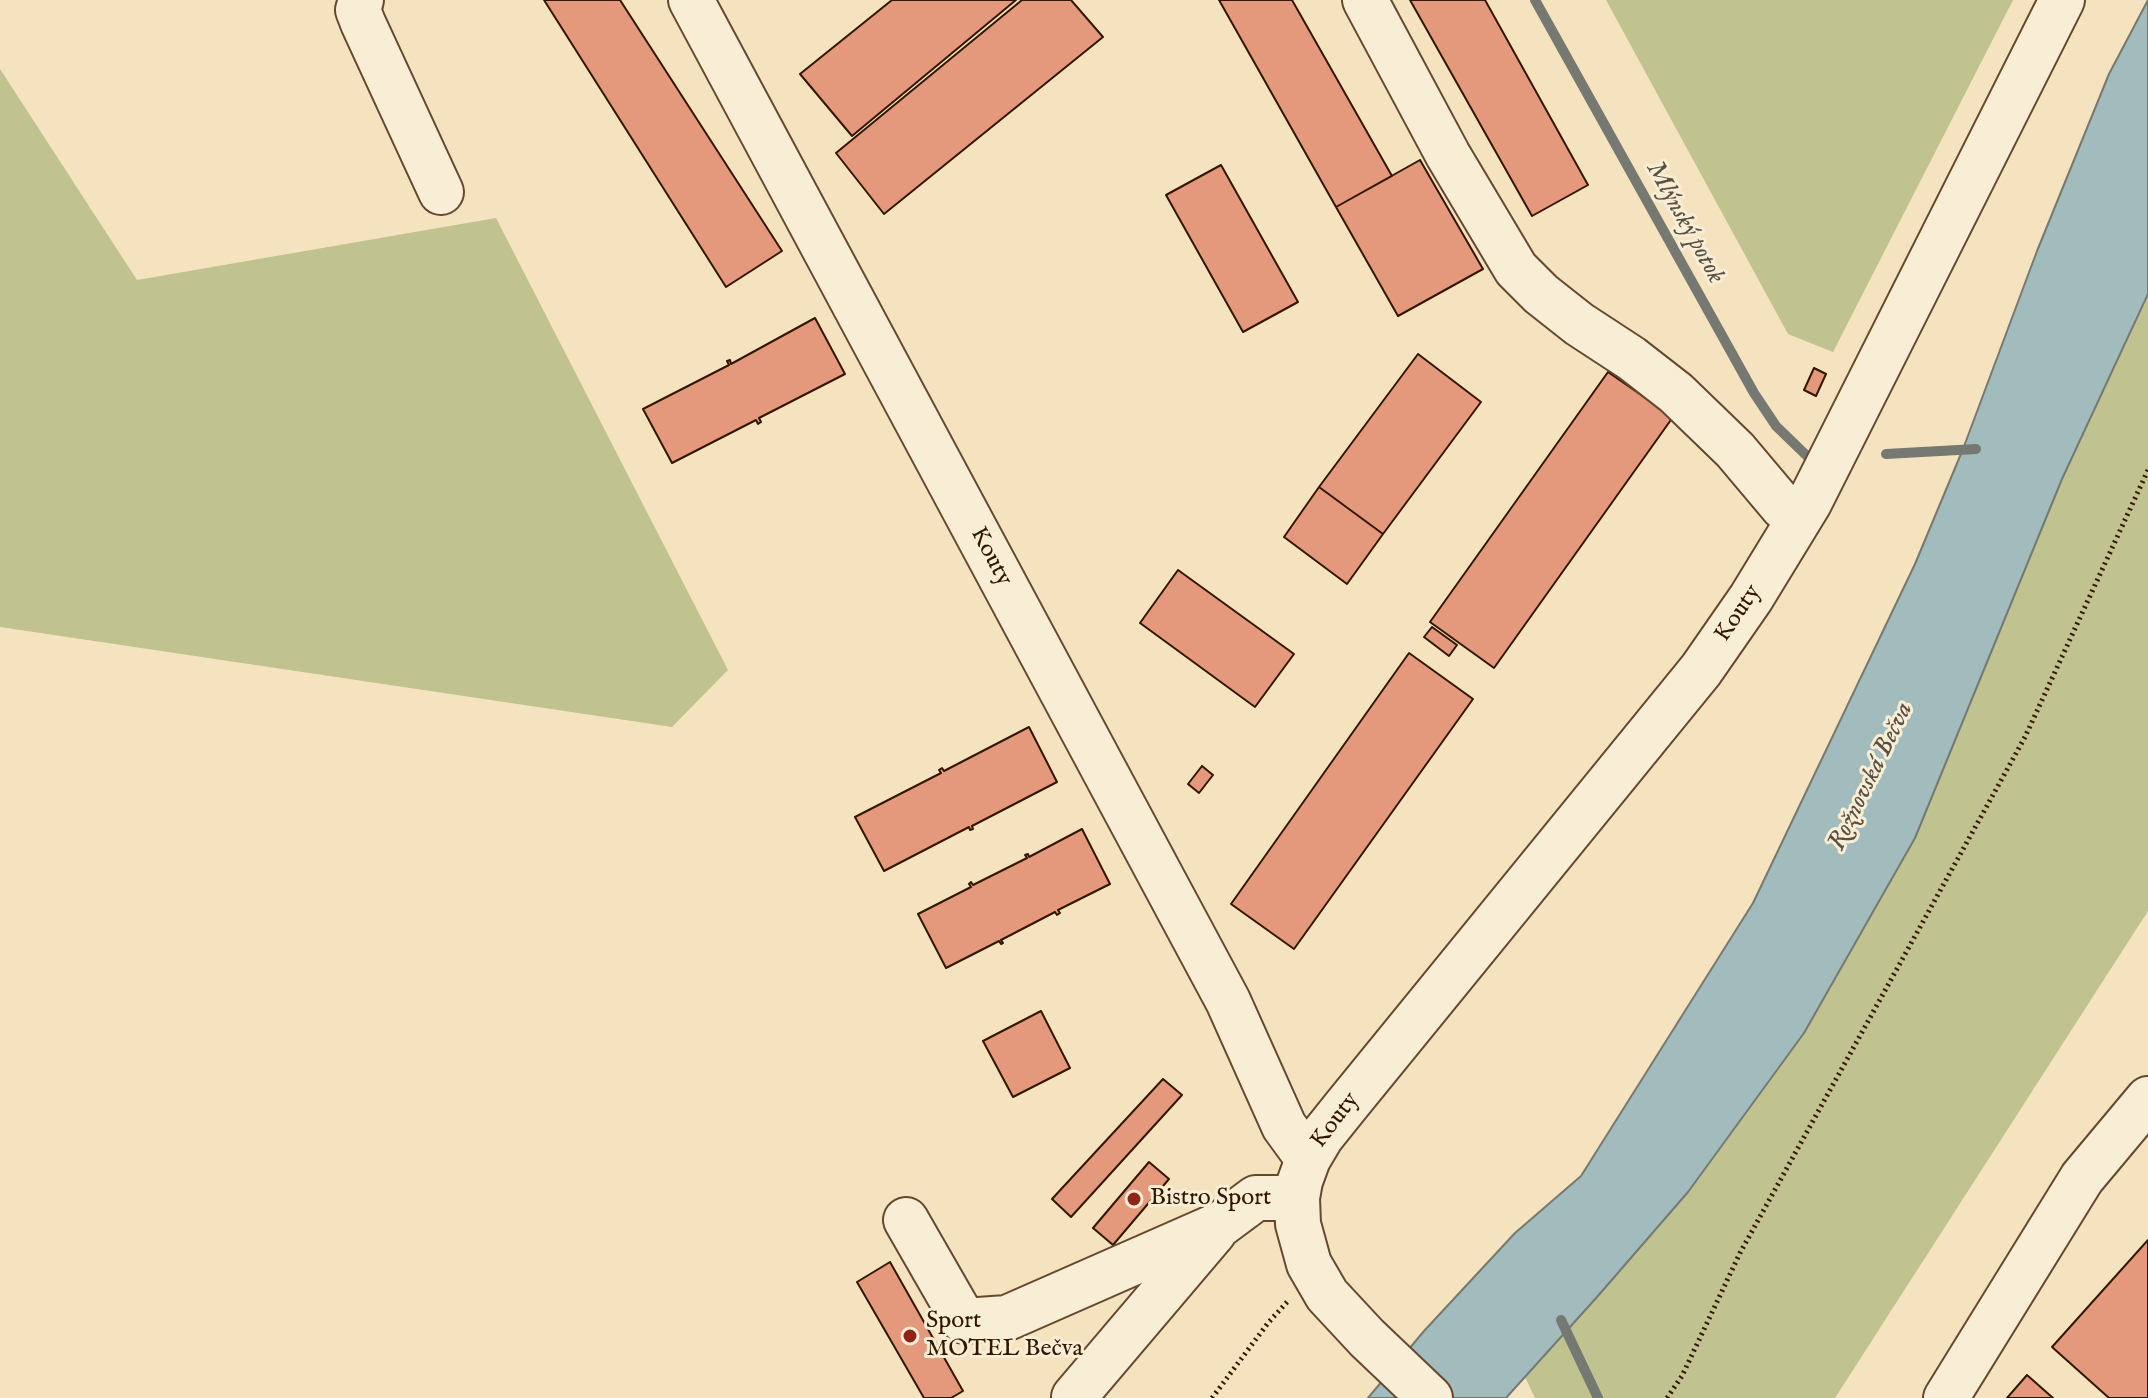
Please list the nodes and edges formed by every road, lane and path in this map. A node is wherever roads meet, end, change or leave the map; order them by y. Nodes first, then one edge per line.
1 (361, 0) edge
2 (691, 0) edge
3 (1365, 0) edge
4 (2062, 0) edge
5 (441, 192) dead end
6 (2148, 470) edge
7 (1798, 521) junction
8 (2148, 1099) edge
9 (1303, 1178) junction
10 (906, 1220) dead end
11 (1221, 1224) junction
12 (1318, 1282) junction
13 (1074, 1397) edge
14 (1212, 1398) edge
15 (1430, 1398) edge
16 (1667, 1398) edge
17 (1946, 1398) edge

1 - 5 street
2 - 9 street, Kouty
3 - 7 street
4 - 7 street, Kouty
6 - 16 path
7 - 9 street, Kouty
8 - 17 street
9 - 11 street
9 - 12 street
10 - 11 street
11 - 13 street
12 - 14 path
12 - 15 street

